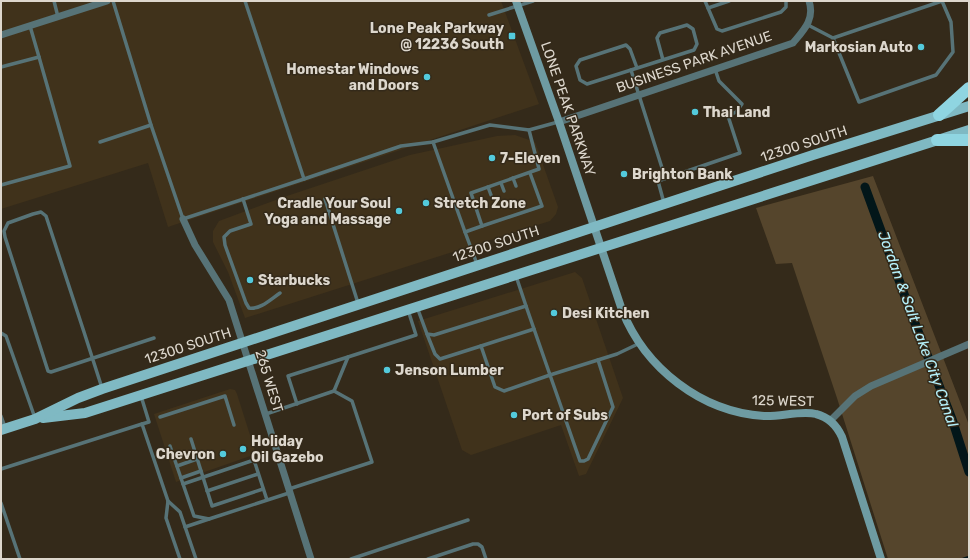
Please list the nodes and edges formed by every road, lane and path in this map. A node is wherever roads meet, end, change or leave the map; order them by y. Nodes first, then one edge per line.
1 (54, 1) edge
2 (107, 1) edge
3 (113, 1) edge
4 (245, 1) edge
5 (533, 1) edge
6 (705, 1) edge
7 (729, 1) edge
8 (786, 1) edge
9 (809, 1) edge
10 (942, 1) edge
11 (517, 3) edge
12 (708, 8) junction
13 (489, 15) dead end
14 (58, 17) junction
15 (30, 26) junction
16 (808, 26) junction
17 (1, 35) edge
18 (833, 38) junction
19 (38, 57) junction
20 (663, 60) junction
21 (1, 67) edge
22 (637, 68) junction
23 (715, 69) junction
24 (630, 70) junction
25 (969, 88) edge
26 (638, 95) junction
27 (969, 106) edge
28 (939, 115) junction
29 (559, 122) junction
30 (152, 125) junction
31 (529, 130) junction
32 (969, 130) edge
33 (937, 140) junction
34 (969, 140) edge
35 (100, 142) dead end
36 (433, 142) junction
37 (530, 173) junction
38 (513, 178) junction
39 (304, 179) junction
40 (658, 181) junction
41 (501, 183) junction
42 (1, 185) edge
43 (516, 186) dead end
44 (488, 187) junction
45 (504, 190) dead end
46 (491, 195) dead end
47 (243, 199) junction
48 (325, 200) dead end
49 (665, 204) junction
50 (523, 207) dead end
51 (510, 211) dead end
52 (525, 212) junction
53 (498, 215) dead end
54 (512, 216) junction
55 (183, 219) junction
56 (499, 220) junction
57 (482, 226) junction
58 (595, 226) junction
59 (465, 232) junction
60 (601, 247) junction
61 (477, 265) junction
62 (515, 274) junction
63 (280, 293) dead end
64 (359, 304) junction
65 (526, 306) junction
66 (412, 307) junction
67 (534, 329) junction
68 (1, 333) edge
69 (427, 334) junction
70 (154, 338) dead end
71 (640, 342) junction
72 (243, 343) junction
73 (969, 344) edge
74 (481, 346) junction
75 (348, 357) junction
76 (93, 359) junction
77 (249, 360) junction
78 (598, 360) junction
79 (550, 375) junction
80 (102, 389) junction
81 (334, 391) junction
82 (140, 395) junction
83 (297, 404) junction
84 (265, 415) junction
85 (1, 416) edge
86 (160, 417) dead end
87 (35, 419) junction
88 (830, 421) junction
89 (142, 424) junction
90 (234, 425) dead end
91 (3, 429) edge
92 (191, 439) dead end
93 (170, 446) dead end
94 (197, 459) junction
95 (177, 466) junction
96 (1, 470) edge
97 (201, 471) junction
98 (258, 474) junction
99 (203, 477) junction
100 (181, 478) junction
101 (183, 484) junction
102 (263, 489) junction
103 (208, 490) junction
104 (289, 491) junction
105 (267, 500) junction
106 (168, 501) junction
107 (1, 503) edge
108 (209, 519) junction
109 (468, 520) dead end
110 (185, 526) junction
111 (20, 559) edge
112 (180, 559) edge
113 (196, 559) edge
114 (311, 559) edge
115 (351, 559) edge
116 (428, 559) edge
117 (486, 559) edge
118 (881, 559) edge

1 - 14 lane
2 - 14 street
3 - 30 lane
4 - 39 lane
5 - 11 lane
6 - 12 lane
7 - 12 lane
8 - 12 lane
9 - 16 street
10 - 18 lane
10 - 18 lane
11 - 13 lane
11 - 29 main road, LONE PEAK PARKWAY
14 - 15 street
15 - 17 street
15 - 19 lane
16 - 18 lane
16 - 23 street, BUSINESS PARK AVENUE
19 - 21 lane
19 - 42 lane
20 - 20 lane
20 - 22 lane
22 - 24 lane
22 - 24 lane
23 - 26 street, BUSINESS PARK AVENUE
23 - 40 lane
24 - 26 lane
25 - 28 highway
26 - 29 street, BUSINESS PARK AVENUE
26 - 40 lane
27 - 28 main road, 12300 SOUTH
28 - 49 main road, 12300 SOUTH
29 - 31 lane
29 - 58 main road, LONE PEAK PARKWAY
30 - 35 lane
30 - 55 lane
31 - 36 lane
31 - 37 lane
32 - 33 main road, 12300 SOUTH
33 - 34 highway
33 - 60 main road, 12300 SOUTH
36 - 39 lane
36 - 59 lane
37 - 38 lane
37 - 52 lane
38 - 41 lane
38 - 43 lane
39 - 47 lane
40 - 49 lane
41 - 44 lane
41 - 45 lane
44 - 46 lane
44 - 57 lane
47 - 55 lane
47 - 63 lane
48 - 64 lane
49 - 58 main road, 12300 SOUTH
50 - 52 lane
51 - 54 lane
52 - 54 lane
53 - 56 lane
54 - 56 lane
55 - 72 street, 265 WEST
56 - 57 lane
57 - 59 lane
58 - 60 main road, 125 WEST
58 - 61 main road, 12300 SOUTH
59 - 61 lane
60 - 62 main road, 12300 SOUTH
60 - 71 main road, 125 WEST
61 - 64 main road, 12300 SOUTH
62 - 65 lane
62 - 66 main road, 12300 SOUTH
64 - 72 main road, 12300 SOUTH
65 - 67 lane
65 - 69 lane
66 - 69 lane
66 - 75 lane
66 - 77 main road, 12300 SOUTH
67 - 74 lane
67 - 79 lane
68 - 87 lane
69 - 74 lane
70 - 76 lane
71 - 78 lane
71 - 88 main road, 125 WEST
72 - 77 street, 265 WEST
72 - 80 main road, 12300 SOUTH
73 - 88 street
74 - 79 lane
75 - 81 lane
75 - 83 lane
76 - 76 lane
76 - 80 lane
77 - 82 main road, 12300 SOUTH
77 - 84 street, 265 WEST
78 - 79 lane
78 - 79 lane
80 - 87 main road, 12300 SOUTH
81 - 83 lane
81 - 104 lane
82 - 87 main road, 12300 SOUTH
82 - 89 lane
83 - 84 lane
84 - 104 street, 265 WEST
85 - 91 lane
86 - 90 lane
87 - 91 main road, 12300 SOUTH
88 - 118 main road, 125 WEST
89 - 96 lane
89 - 106 lane
92 - 94 lane
93 - 95 lane
94 - 95 lane
94 - 97 lane
95 - 100 lane
97 - 99 lane
97 - 100 lane
98 - 99 lane
98 - 102 lane
98 - 103 lane
99 - 101 lane
99 - 103 lane
100 - 101 lane
101 - 108 lane
102 - 103 lane
102 - 105 lane
104 - 105 lane
104 - 114 street, 265 WEST
105 - 108 lane
106 - 110 lane
106 - 112 lane
107 - 111 lane
108 - 110 lane
109 - 115 lane
110 - 113 lane
116 - 117 lane

